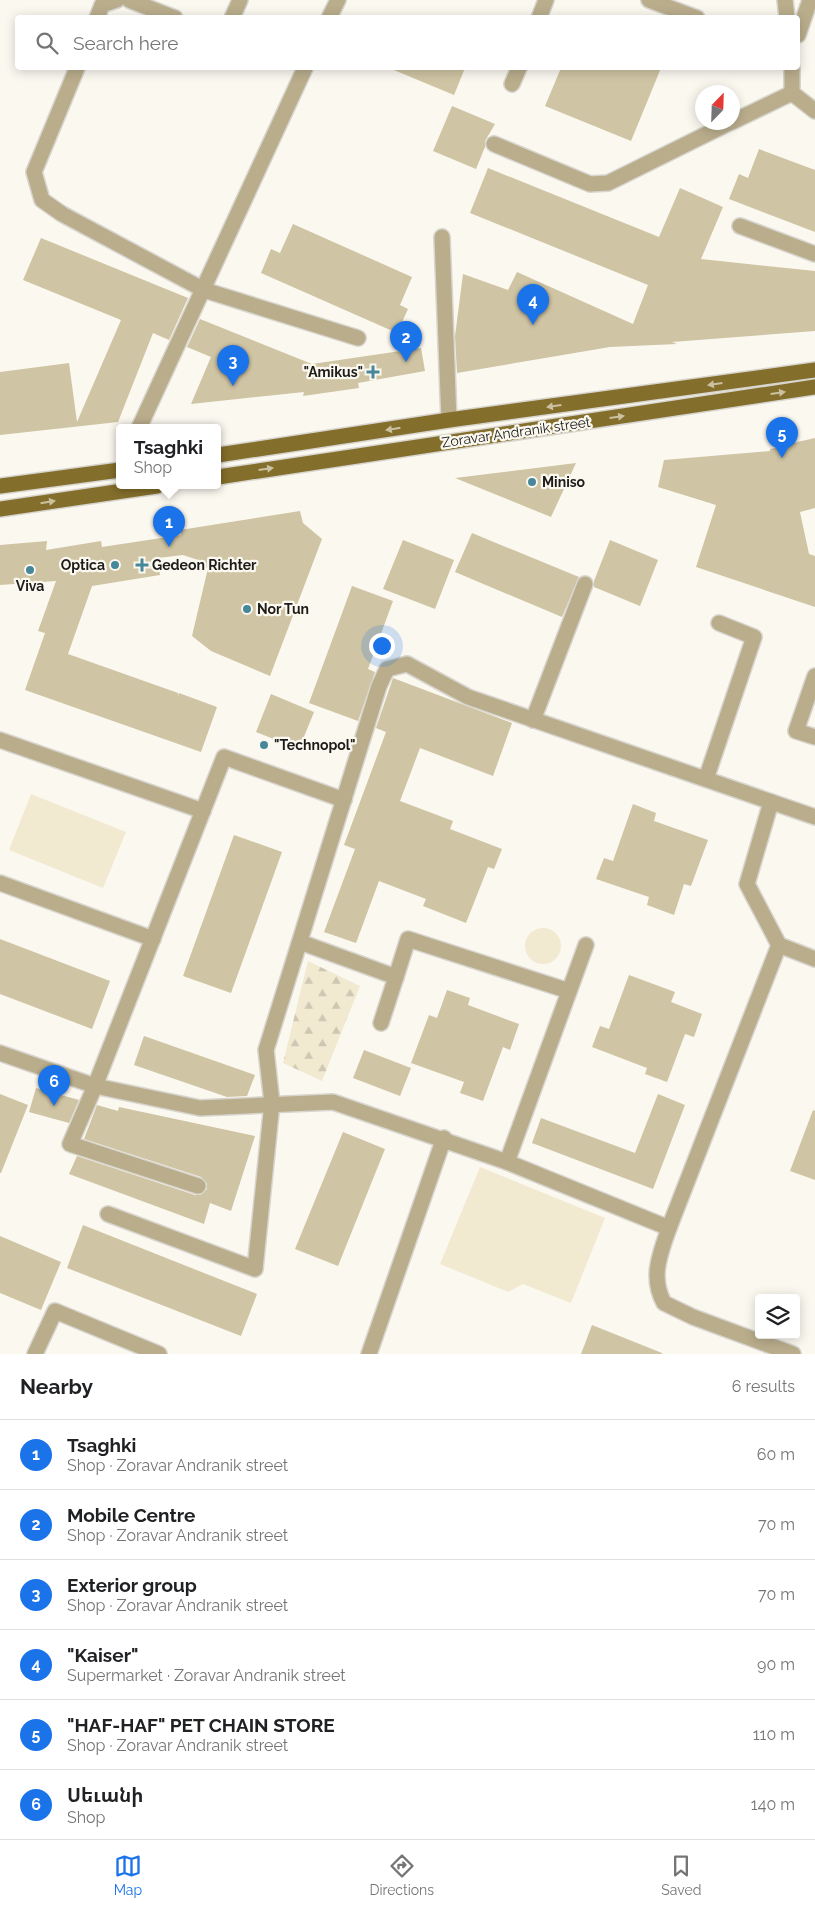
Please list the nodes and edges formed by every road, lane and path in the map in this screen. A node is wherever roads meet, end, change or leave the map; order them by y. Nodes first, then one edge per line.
1 (117, 0) edge
2 (129, 0) edge
3 (240, 0) edge
4 (338, 0) edge
5 (546, 0) edge
6 (649, 0) edge
7 (786, 0) edge
8 (810, 0) edge
9 (98, 15) edge
10 (167, 15) edge
11 (233, 15) edge
12 (331, 15) edge
13 (540, 15) edge
14 (690, 15) edge
15 (788, 15) edge
16 (800, 29) edge
17 (76, 70) edge
18 (300, 70) edge
19 (518, 70) edge
20 (792, 70) edge
21 (512, 84) dead end
22 (792, 93) junction
23 (815, 111) edge
24 (740, 118) edge
25 (715, 130) edge
26 (494, 144) dead end
27 (740, 226) dead end
28 (442, 237) dead end
29 (815, 254) edge
30 (204, 290) junction
31 (358, 338) dead end
32 (815, 370) edge
33 (815, 388) edge
34 (449, 420) junction
35 (141, 424) edge
36 (221, 456) edge
37 (116, 471) edge
38 (221, 477) edge
39 (0, 486) edge
40 (119, 489) edge
41 (0, 510) edge
42 (585, 584) dead end
43 (719, 623) dead end
44 (815, 676) edge
45 (533, 720) junction
46 (815, 737) edge
47 (0, 740) edge
48 (706, 780) junction
49 (344, 800) junction
50 (771, 802) junction
51 (203, 811) junction
52 (815, 817) edge
53 (0, 883) edge
54 (153, 939) junction
55 (300, 942) junction
56 (586, 944) dead end
57 (779, 945) junction
58 (815, 959) edge
59 (396, 977) junction
60 (570, 991) junction
61 (380, 1024) dead end
62 (0, 1052) edge
63 (95, 1086) junction
64 (272, 1103) junction
65 (444, 1138) junction
66 (508, 1162) junction
67 (198, 1186) dead end
68 (108, 1214) dead end
69 (669, 1228) junction
70 (35, 1354) edge
71 (159, 1354) edge
72 (369, 1354) edge
73 (793, 1354) edge

1 - 9 lane
2 - 10 lane
3 - 11 lane
4 - 12 lane
5 - 13 lane
6 - 14 lane
7 - 15 lane
8 - 16 lane
17 - 30 lane
18 - 30 lane
19 - 21 lane
20 - 22 lane
22 - 23 lane
22 - 24 lane
25 - 26 lane
27 - 29 lane
28 - 34 lane
30 - 31 lane
30 - 35 lane
32 -> 34 main road, Zoravar Andranik street
38 -> 33 main road, Zoravar Andranik street
34 -> 36 main road, Zoravar Andranik street
37 - 39 main road
41 -> 40 main road
42 - 45 lane
43 - 48 lane
44 - 46 lane
45 - 48 lane
45 - 49 lane
47 - 51 lane
48 - 50 lane
49 - 51 lane
49 - 55 lane
50 - 52 lane
50 - 57 lane
51 - 54 lane
53 - 54 lane
54 - 63 lane
55 - 59 lane
55 - 64 lane
56 - 60 lane
57 - 58 lane
57 - 69 lane
59 - 60 lane
59 - 61 lane
60 - 66 lane
62 - 63 lane
63 - 64 lane
63 - 67 lane
64 - 65 lane
64 - 68 lane
65 - 66 lane
65 - 72 lane
66 - 69 lane
69 - 73 lane
70 - 71 lane

